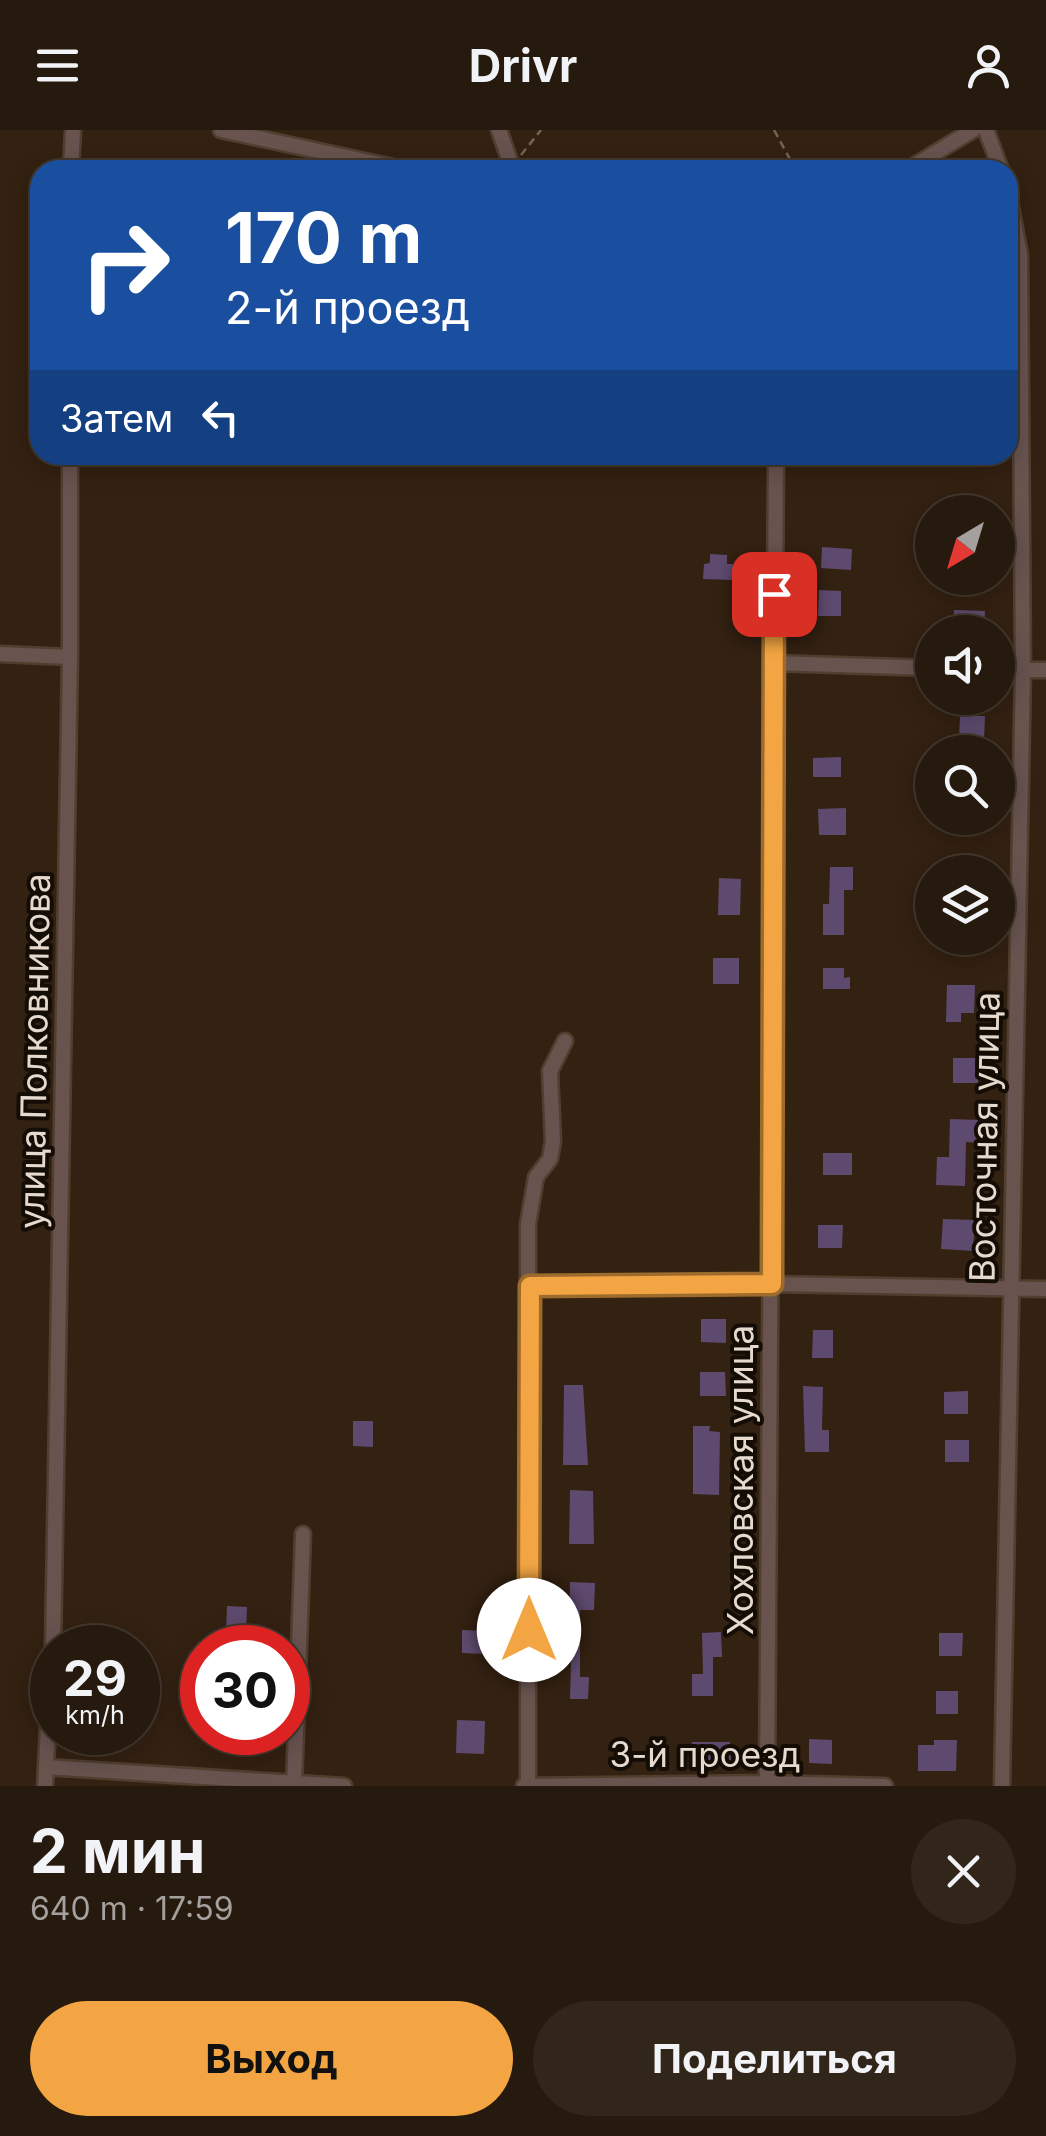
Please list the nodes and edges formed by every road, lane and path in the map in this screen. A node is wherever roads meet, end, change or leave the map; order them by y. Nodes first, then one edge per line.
1 (73, 130) edge
2 (221, 130) edge
3 (500, 130) edge
4 (541, 130) edge
5 (774, 130) edge
6 (973, 130) edge
7 (986, 130) edge
8 (72, 160) edge
9 (360, 160) edge
10 (511, 160) edge
11 (518, 160) edge
12 (790, 160) edge
13 (924, 160) edge
14 (997, 160) edge
15 (1018, 244) edge
16 (70, 465) edge
17 (776, 465) edge
18 (0, 654) edge
19 (70, 657) junction
20 (773, 663) junction
21 (915, 667) edge
22 (1046, 670) edge
23 (1015, 671) edge
24 (1023, 671) junction
25 (564, 1041) dead end
26 (772, 1284) junction
27 (530, 1286) junction
28 (1012, 1290) junction
29 (1046, 1290) edge
30 (303, 1534) dead end
31 (53, 1625) edge
32 (47, 1755) edge
33 (46, 1767) junction
34 (767, 1784) edge
35 (294, 1785) edge
36 (527, 1785) edge
37 (44, 1786) edge
38 (344, 1786) edge
39 (885, 1786) edge
40 (1002, 1786) edge

1 - 8 street
2 - 9 street
3 - 10 street
4 - 11 path
5 - 12 path
6 - 13 street
7 - 14 street
15 - 24 street, Восточная улица
16 - 19 street, улица Полковникова
17 - 20 street, Хохловская улица
18 - 19 street
19 - 31 street, улица Полковникова
20 - 21 street
20 - 26 street, Хохловская улица
22 - 24 street
23 - 24 street
24 - 28 street, Восточная улица
25 - 27 street
26 - 27 street
26 - 28 street
26 - 34 street, Хохловская улица
27 - 36 street
28 - 29 street
28 - 40 street, Восточная улица
30 - 35 street
32 - 33 street, улица Полковникова
33 - 35 street
33 - 37 street, улица Полковникова
34 - 36 street, 3-й проезд
34 - 39 street, 3-й проезд
35 - 38 street

